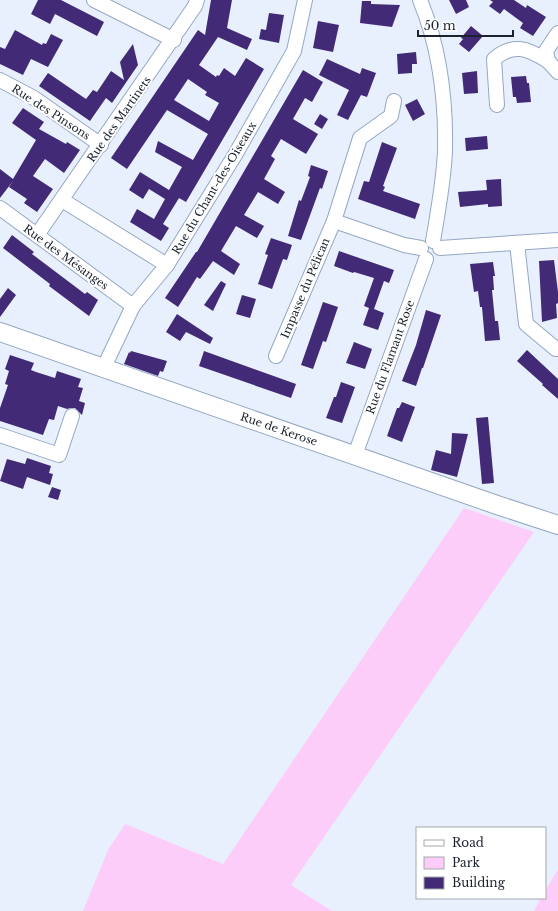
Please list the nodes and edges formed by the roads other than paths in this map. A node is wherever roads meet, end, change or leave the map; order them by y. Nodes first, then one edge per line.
1 (94, 0) edge
2 (197, 0) edge
3 (305, 0) edge
4 (420, 0) edge
5 (558, 33) edge
6 (174, 40) junction
7 (548, 61) junction
8 (558, 72) edge
9 (0, 80) edge
10 (394, 101) dead end
11 (497, 105) dead end
12 (101, 145) junction
13 (62, 200) junction
14 (0, 208) edge
15 (334, 221) junction
16 (37, 235) junction
17 (558, 240) edge
18 (517, 243) junction
19 (430, 249) junction
20 (167, 266) junction
21 (133, 306) junction
22 (0, 332) edge
23 (558, 349) edge
24 (276, 356) dead end
25 (104, 368) junction
26 (72, 416) dead end
27 (0, 435) edge
28 (355, 455) junction
29 (558, 525) edge

1 - 6 street
2 - 6 street, Rue des Martinets
3 - 20 street, Rue du Chant-des-Oiseaux
4 - 19 street, Rue du Flamant Rose
5 - 7 street
6 - 12 street, Rue des Martinets
7 - 8 street
7 - 11 street
9 - 12 street, Rue des Pinsons
10 - 15 street, Impasse du Pélican
12 - 13 street, Rue des Martinets
13 - 16 street, Rue des Martinets
13 - 20 street
14 - 16 street, Rue des Mésanges
15 - 19 street
15 - 24 street, Impasse du Pélican
16 - 21 street, Rue des Mésanges
17 - 18 street
18 - 19 street
18 - 23 street
19 - 28 street, Rue du Flamant Rose
20 - 21 street, Rue du Chant-des-Oiseaux
21 - 25 street, Rue du Chant-des-Oiseaux
22 - 25 main road, Rue de Kerose
25 - 28 main road, Rue de Kerose
26 - 27 street
28 - 29 main road, Rue de Kerose

